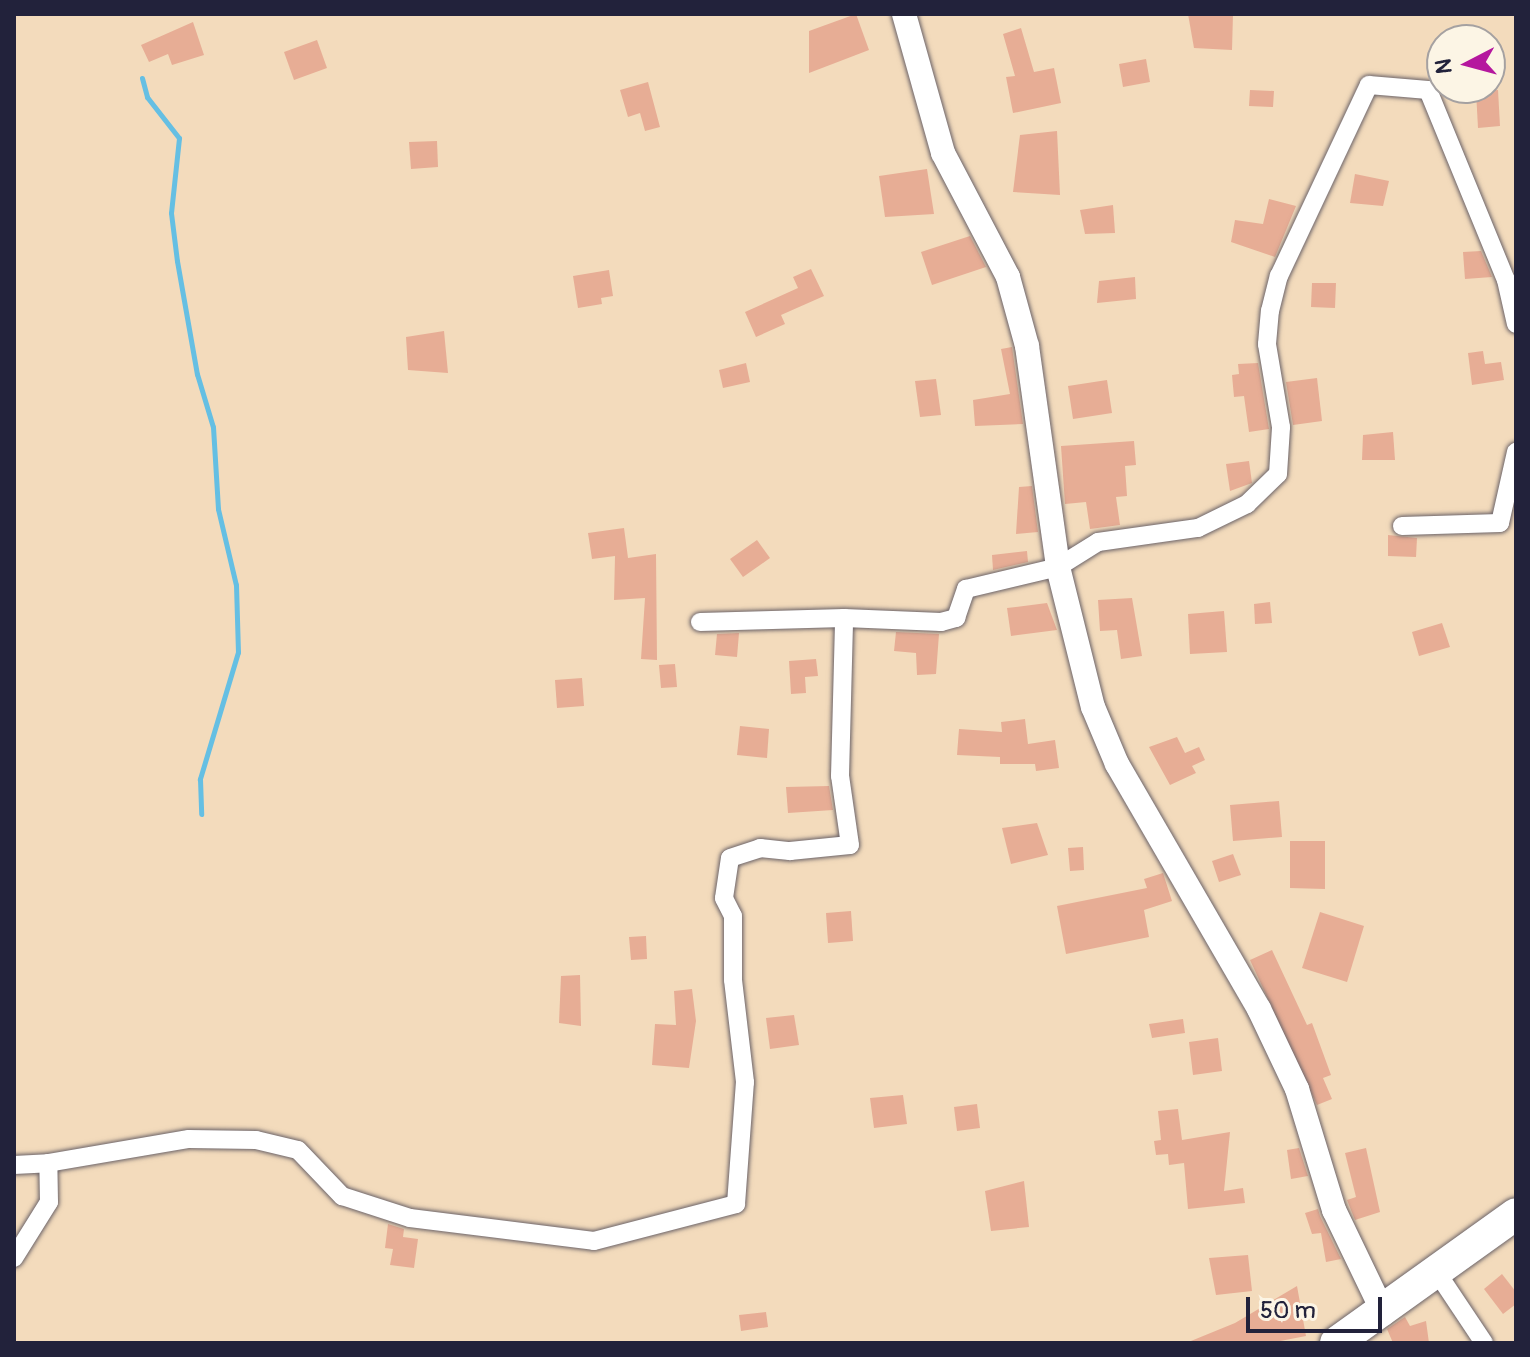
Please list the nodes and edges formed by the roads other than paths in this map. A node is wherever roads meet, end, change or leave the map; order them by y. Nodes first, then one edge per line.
1 (904, 14) edge
2 (1516, 324) edge
3 (1516, 452) edge
4 (1402, 526) dead end
5 (1058, 567) junction
6 (844, 618) junction
7 (700, 622) dead end
8 (48, 1163) junction
9 (14, 1165) edge
10 (1516, 1214) edge
11 (14, 1258) edge
12 (1438, 1274) junction
13 (1384, 1314) junction
14 (1350, 1339) edge
15 (1484, 1343) edge

1 - 5 main road
2 - 5 street
3 - 4 street
5 - 6 street
5 - 13 main road
6 - 7 street
6 - 8 street
8 - 9 street
8 - 11 street
10 - 12 highway
12 - 13 highway
12 - 15 street
13 - 14 highway

